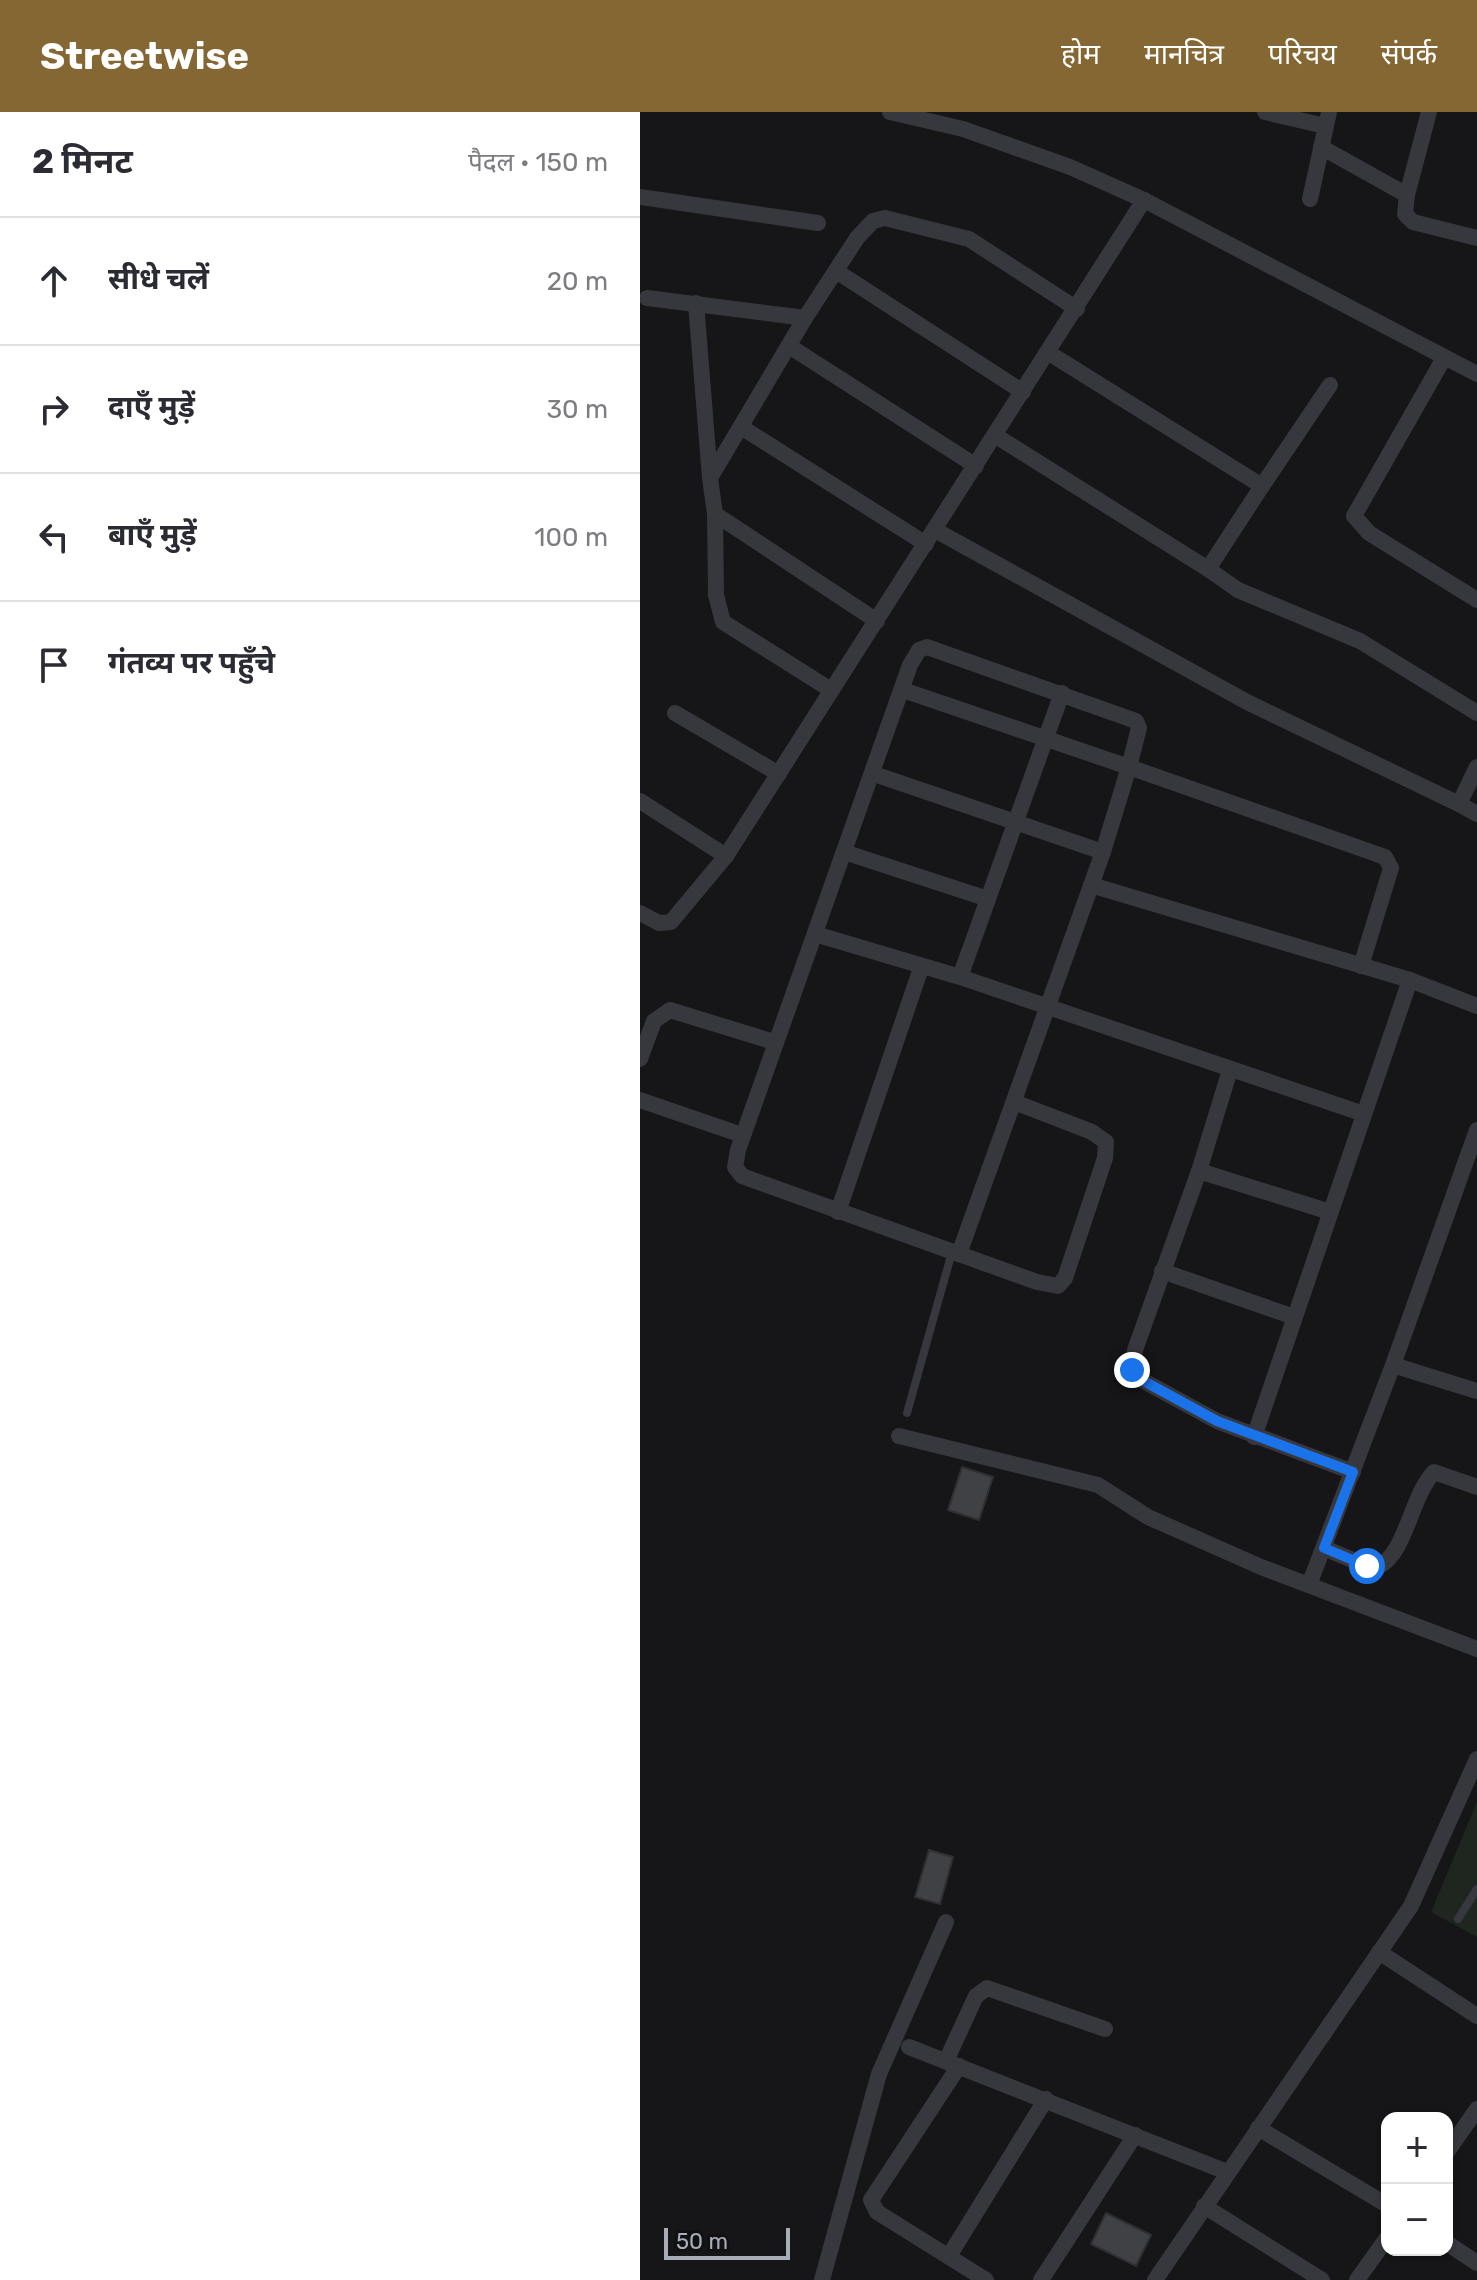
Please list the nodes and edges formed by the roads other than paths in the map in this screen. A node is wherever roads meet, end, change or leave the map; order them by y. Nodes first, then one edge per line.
1 (890, 112) edge
2 (1265, 112) edge
3 (1429, 112) edge
4 (1327, 119) edge
5 (1321, 147) junction
6 (1407, 195) junction
7 (640, 197) edge
8 (1310, 199) dead end
9 (1144, 200) junction
10 (818, 223) dead end
11 (1477, 238) edge
12 (836, 271) junction
13 (647, 298) dead end
14 (696, 303) junction
15 (1077, 309) junction
16 (805, 318) junction
17 (789, 346) junction
18 (1049, 353) junction
19 (1444, 358) junction
20 (1477, 374) edge
21 (1330, 385) dead end
22 (1023, 392) junction
23 (741, 427) junction
24 (996, 436) junction
25 (976, 466) junction
26 (710, 478) junction
27 (1262, 486) junction
28 (715, 514) junction
29 (930, 537) junction
30 (1208, 569) junction
31 (1477, 600) edge
32 (877, 621) junction
33 (831, 690) junction
34 (903, 690) junction
35 (1062, 693) junction
36 (675, 713) dead end
37 (1477, 713) edge
38 (1045, 739) junction
39 (1129, 767) junction
40 (1477, 767) edge
41 (779, 774) junction
42 (874, 774) junction
43 (640, 801) edge
44 (1459, 804) junction
45 (1477, 814) edge
46 (1016, 822) junction
47 (844, 852) junction
48 (1103, 852) junction
49 (726, 856) junction
50 (1091, 885) junction
51 (988, 899) junction
52 (640, 913) edge
53 (815, 934) junction
54 (1361, 966) junction
55 (921, 968) junction
56 (960, 977) junction
57 (1410, 980) junction
58 (1477, 1006) edge
59 (1047, 1009) junction
60 (774, 1042) junction
61 (640, 1059) edge
62 (1230, 1070) junction
63 (640, 1100) edge
64 (1014, 1102) junction
65 (1364, 1114) junction
66 (1477, 1130) edge
67 (742, 1135) junction
68 (1199, 1171) junction
69 (838, 1212) junction
70 (1330, 1212) junction
71 (956, 1253) junction
72 (1162, 1271) junction
73 (1294, 1317) junction
74 (1393, 1365) junction
75 (1477, 1391) edge
76 (907, 1413) dead end
77 (899, 1436) dead end
78 (1254, 1437) junction
79 (1353, 1472) junction
80 (1477, 1487) edge
81 (1324, 1548) junction
82 (1309, 1585) junction
83 (1477, 1649) edge
84 (1477, 1759) edge
85 (1477, 1889) edge
86 (1458, 1919) dead end
87 (946, 1922) dead end
88 (1379, 1952) junction
89 (1477, 2016) edge
90 (1105, 2029) dead end
91 (909, 2047) dead end
92 (952, 2063) junction
93 (1046, 2099) junction
94 (1477, 2109) edge
95 (1258, 2128) junction
96 (1135, 2135) junction
97 (1453, 2143) edge
98 (1227, 2172) junction
99 (1381, 2201) edge
100 (1204, 2206) junction
101 (1381, 2246) edge
102 (1453, 2247) edge
103 (949, 2256) junction
104 (1477, 2263) edge
105 (822, 2280) edge
106 (986, 2280) edge
107 (1041, 2280) edge
108 (1155, 2280) edge
109 (1322, 2280) edge
110 (1357, 2280) edge

1 - 9 street
2 - 4 street
3 - 6 street
4 - 5 street
5 - 6 street
5 - 8 street
6 - 11 street
7 - 10 street
9 - 15 street
9 - 19 street
12 - 15 street
12 - 16 street
12 - 22 street
13 - 14 street
14 - 16 street
14 - 26 street
15 - 18 street
16 - 17 street
17 - 23 street
17 - 25 street
18 - 22 street
18 - 27 street
19 - 20 street
19 - 31 street
21 - 27 street
22 - 24 street
23 - 26 street
23 - 29 street
24 - 25 street
24 - 30 street
25 - 29 street
26 - 28 street
27 - 30 street
28 - 32 street
28 - 33 street
29 - 32 street
29 - 44 street
30 - 37 street
32 - 33 street
33 - 41 street
34 - 35 street
34 - 38 street
34 - 42 street
35 - 38 street
35 - 39 street
36 - 41 street
38 - 39 street
38 - 46 street
39 - 48 street
39 - 54 street
40 - 44 street
41 - 49 street
42 - 46 street
42 - 47 street
43 - 49 street
44 - 45 street
46 - 48 street
46 - 51 street
47 - 51 street
47 - 53 street
48 - 50 street
49 - 52 street
50 - 54 street
50 - 59 street
51 - 56 street
53 - 55 street
53 - 60 street
54 - 57 street
55 - 56 street
55 - 69 street
56 - 59 street
57 - 58 street
57 - 65 street
59 - 62 street
59 - 64 street
60 - 61 street
60 - 67 street
62 - 65 street
62 - 68 street
63 - 67 street
64 - 71 street
64 - 71 street
65 - 70 street
66 - 74 street
67 - 69 street
68 - 70 street
68 - 72 street
69 - 71 street
70 - 73 street
71 - 76 lane
72 - 73 street
72 - 78 street
73 - 78 street
74 - 75 street
74 - 79 street
77 - 82 street
78 - 79 street
79 - 81 street
80 - 81 street
81 - 82 street
82 - 83 street
84 - 88 street
85 - 86 lane
87 - 105 street
88 - 89 street
88 - 95 street
90 - 92 street
91 - 92 street
92 - 93 street
92 - 103 street
93 - 96 street
93 - 103 street
94 - 97 street
95 - 98 street
95 - 99 street
96 - 98 street
96 - 107 street
98 - 100 street
100 - 108 street
100 - 109 street
101 - 110 street
102 - 104 street
103 - 106 street

